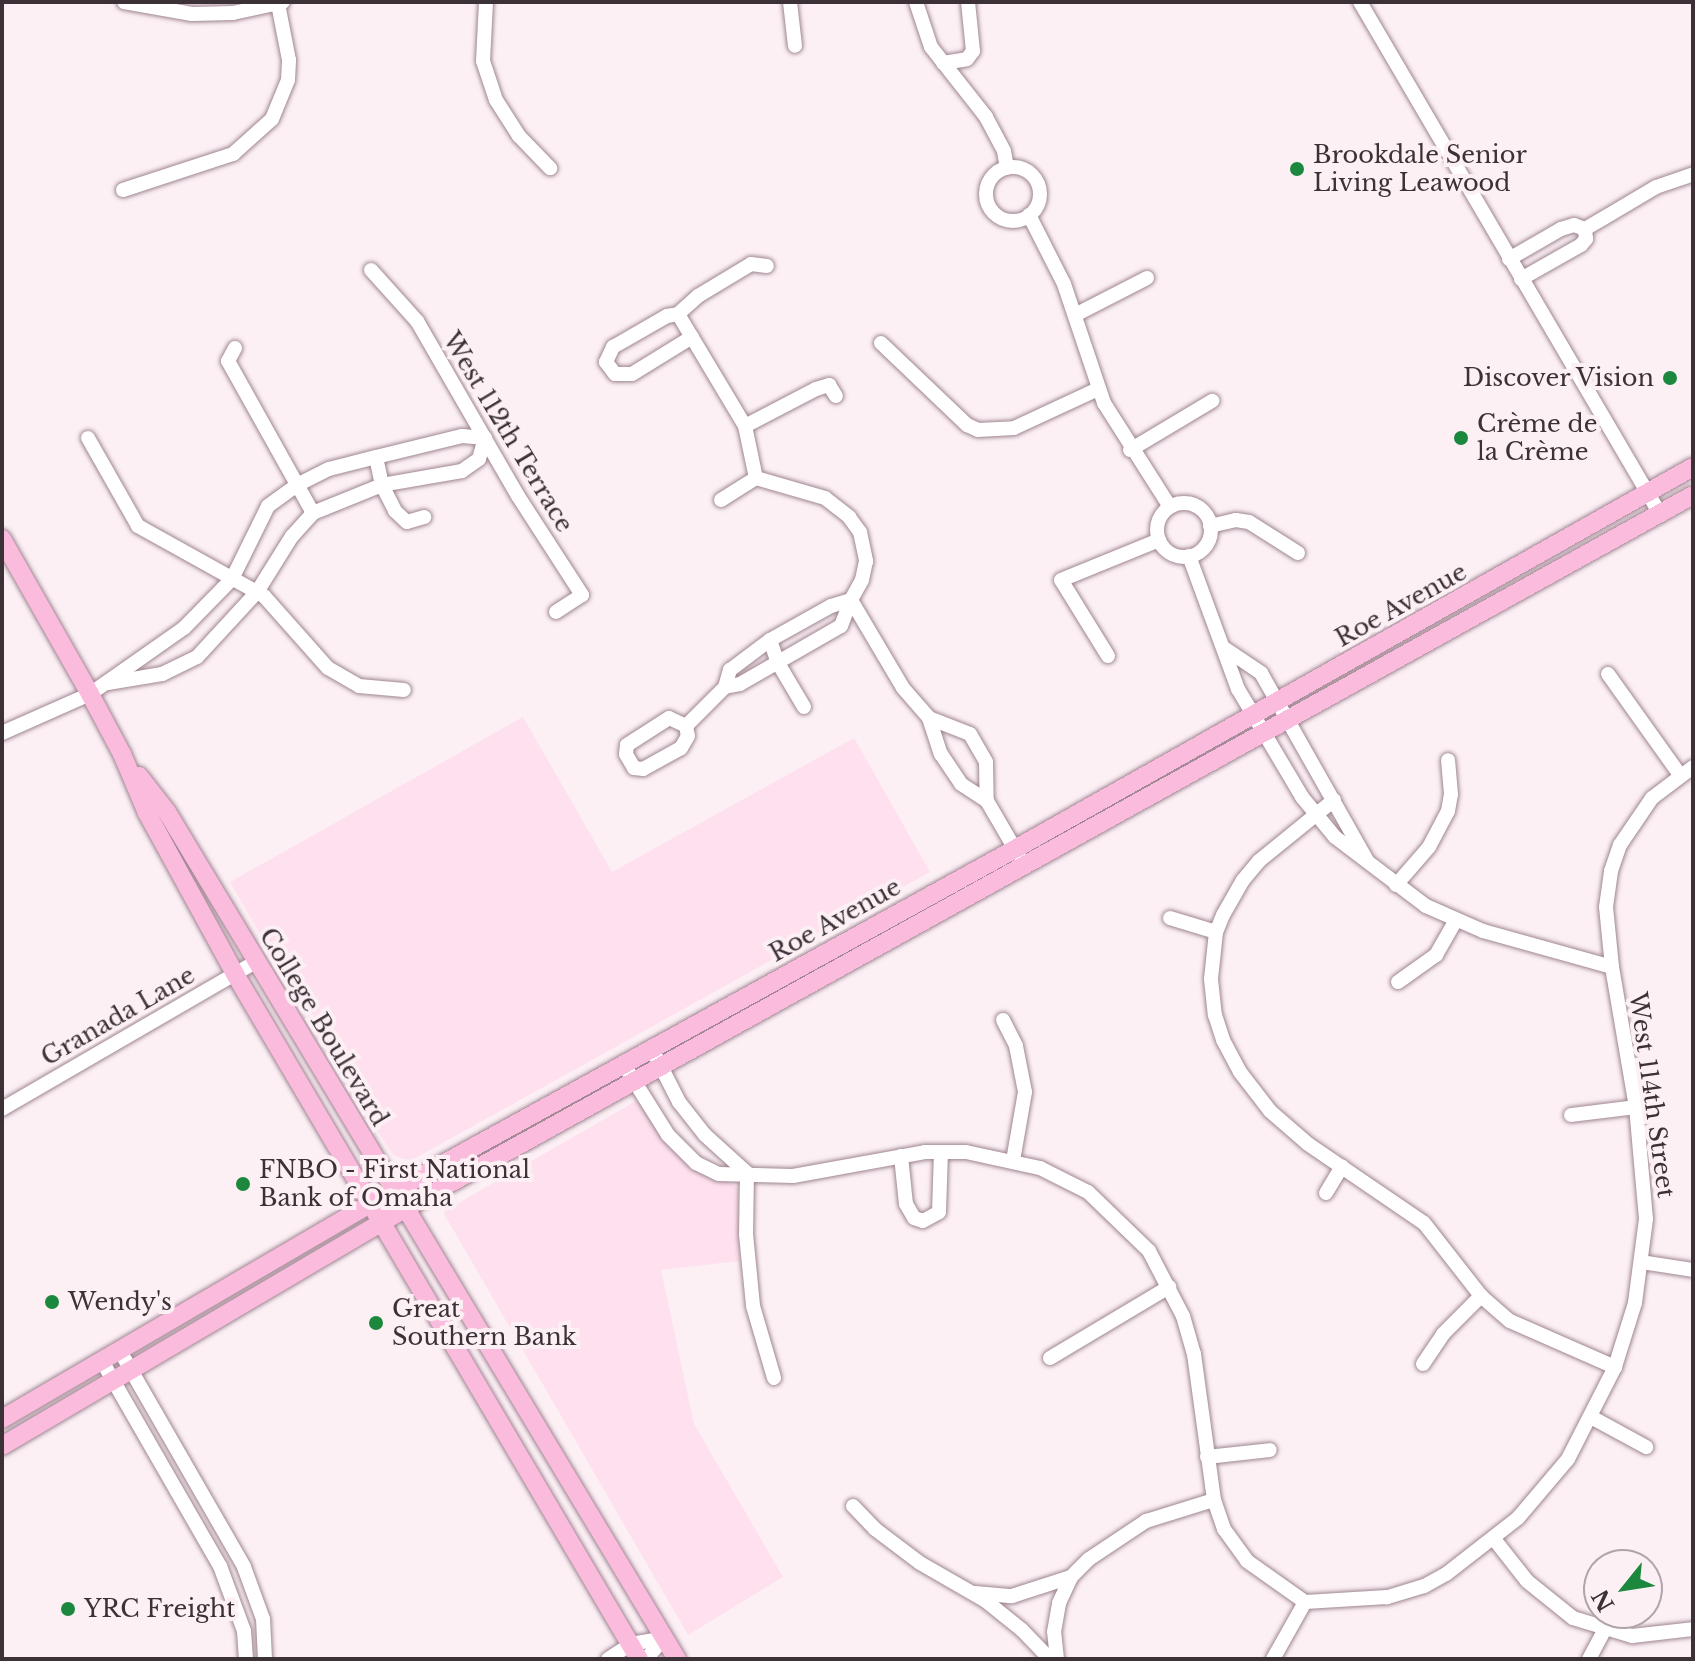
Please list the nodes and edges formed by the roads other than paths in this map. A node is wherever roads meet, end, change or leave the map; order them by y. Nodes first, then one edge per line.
1 (124, 2) edge
2 (486, 2) edge
3 (790, 2) edge
4 (916, 2) edge
5 (968, 2) edge
6 (1360, 2) edge
7 (281, 3) edge
8 (795, 46) dead end
9 (943, 63) junction
10 (550, 168) dead end
11 (1007, 168) junction
12 (1693, 174) edge
13 (123, 190) dead end
14 (1029, 215) junction
15 (1585, 229) junction
16 (1509, 259) junction
17 (767, 266) dead end
18 (371, 270) dead end
19 (1147, 278) dead end
20 (1521, 279) junction
21 (678, 314) junction
22 (1075, 315) junction
23 (692, 337) junction
24 (881, 343) dead end
25 (235, 348) dead end
26 (1098, 389) junction
27 (836, 396) dead end
28 (1212, 401) dead end
29 (745, 426) junction
30 (88, 438) dead end
31 (485, 438) junction
32 (1130, 450) junction
33 (376, 457) junction
34 (1693, 467) edge
35 (756, 478) junction
36 (297, 485) junction
37 (382, 485) junction
38 (1648, 494) junction
39 (1693, 495) edge
40 (721, 500) dead end
41 (1170, 507) junction
42 (313, 513) junction
43 (1660, 514) junction
44 (424, 517) dead end
45 (1210, 526) junction
46 (2, 539) edge
47 (1159, 540) junction
48 (1298, 553) dead end
49 (1189, 556) junction
50 (232, 579) junction
51 (257, 592) junction
52 (851, 600) junction
53 (556, 612) dead end
54 (770, 640) junction
55 (1224, 648) junction
56 (1108, 656) dead end
57 (778, 663) junction
58 (1608, 674) dead end
59 (108, 683) junction
60 (725, 687) junction
61 (404, 690) dead end
62 (90, 694) junction
63 (1279, 702) junction
64 (804, 707) dead end
65 (1254, 716) junction
66 (929, 718) junction
67 (1289, 720) junction
68 (686, 726) dead end
69 (2, 733) edge
70 (1264, 734) junction
71 (122, 754) junction
72 (1448, 760) dead end
73 (1687, 771) edge
74 (1334, 800) junction
75 (987, 801) junction
76 (1316, 814) junction
77 (1015, 849) junction
78 (1369, 864) junction
79 (1025, 868) junction
80 (1396, 885) junction
81 (1170, 918) dead end
82 (1456, 920) junction
83 (1216, 932) junction
84 (256, 962) junction
85 (1612, 967) junction
86 (235, 974) junction
87 (1398, 982) dead end
88 (1003, 1020) dead end
89 (651, 1047) junction
90 (623, 1063) junction
91 (662, 1064) junction
92 (634, 1080) junction
93 (1636, 1107) junction
94 (2, 1109) edge
95 (1571, 1115) dead end
96 (941, 1152) junction
97 (901, 1156) junction
98 (1013, 1161) junction
99 (1342, 1166) junction
100 (747, 1173) junction
101 (396, 1189) junction
102 (1326, 1193) dead end
103 (372, 1203) junction
104 (407, 1207) junction
105 (383, 1221) junction
106 (1641, 1262) junction
107 (265, 1265) junction
108 (1693, 1270) edge
109 (232, 1284) junction
110 (1169, 1287) junction
111 (1481, 1296) junction
112 (245, 1304) junction
113 (214, 1322) junction
114 (120, 1351) junction
115 (1050, 1358) dead end
116 (102, 1361) junction
117 (1423, 1364) dead end
118 (1615, 1367) junction
119 (131, 1372) junction
120 (774, 1378) dead end
121 (114, 1382) junction
122 (1591, 1417) junction
123 (2, 1419) edge
124 (2, 1446) edge
125 (1646, 1447) dead end
126 (1270, 1450) dead end
127 (1207, 1457) junction
128 (205, 1498) junction
129 (1214, 1500) junction
130 (853, 1506) dead end
131 (187, 1509) junction
132 (1494, 1539) junction
133 (1071, 1577) junction
134 (970, 1592) junction
135 (1305, 1602) junction
136 (1583, 1621) edge
137 (1605, 1629) joint
138 (1693, 1629) edge
139 (664, 1638) junction
140 (635, 1652) edge
141 (246, 1659) edge
142 (265, 1659) edge
143 (608, 1659) edge
144 (646, 1659) edge
145 (677, 1659) edge
146 (1050, 1659) edge
147 (1057, 1659) edge
148 (1273, 1659) edge
149 (1589, 1659) edge

1 - 7 street
2 - 10 street
3 - 8 street
4 - 9 street
5 - 9 street
6 - 16 street
7 - 13 street
9 - 11 street
11 - 14 street
11 - 14 street
12 - 15 street
14 - 22 street
15 - 16 street
15 - 20 street
16 - 20 street
17 - 21 street
18 - 31 street, West 112th Terrace
19 - 22 street
20 - 38 street
21 - 23 street
21 - 23 street
22 - 26 street
23 - 29 street
24 - 26 street
25 - 36 street
26 - 32 street
27 - 29 street
28 - 32 street
29 - 35 street
30 - 50 street
31 - 33 street
31 - 37 street
31 - 53 street, West 112th Terrace
32 - 41 street
33 - 36 street
33 - 37 street
34 - 38 main road, Roe Avenue
35 - 40 street
35 - 52 street
36 - 42 street
36 - 50 street
37 - 42 street
37 - 44 street
38 - 43 street
38 - 63 main road, Roe Avenue
39 - 43 main road, Roe Avenue
41 - 45 street
41 - 47 street
42 - 51 street
43 - 67 main road, Roe Avenue
45 - 48 street
45 - 49 street
46 - 62 main road, College Boulevard
47 - 49 street
47 - 56 street
49 - 55 street, West 114th Street
50 - 51 street
50 - 59 street
51 - 59 street
51 - 61 street
52 - 54 street
52 - 57 street
52 - 66 street
54 - 57 street
54 - 60 street
55 - 63 street, West 114th Street
55 - 65 street, West 114th Street
57 - 60 street
57 - 64 street
58 - 73 street
59 - 62 street
60 - 68 street
62 - 69 street
62 - 71 main road, College Boulevard
63 - 65 main road, Roe Avenue
63 - 67 street, West 114th Street
65 - 70 street, West 114th Street
65 - 77 main road, Roe Avenue
66 - 75 street
66 - 75 street
67 - 70 main road, Roe Avenue
67 - 74 street, West 114th Street
70 - 76 street, West 114th Street
70 - 79 main road, Roe Avenue
71 - 84 main road, College Boulevard
71 - 86 main road, College Boulevard
72 - 80 street
73 - 85 street
74 - 76 street
74 - 78 street, West 114th Street
75 - 77 street
76 - 78 street, West 114th Street
76 - 83 street
77 - 79 street
77 - 89 main road, Roe Avenue
78 - 80 street, West 114th Street
79 - 91 main road, Roe Avenue
80 - 82 street, West 114th Street
81 - 83 street
82 - 85 street, West 114th Street
82 - 87 street
83 - 99 street
84 - 86 street, Granada Lane
84 - 101 main road, College Boulevard
85 - 93 street, West 114th Street
86 - 94 street, Granada Lane
86 - 103 main road, College Boulevard
88 - 98 street
89 - 90 main road, Roe Avenue
89 - 91 street
90 - 92 street
90 - 101 main road, Roe Avenue
91 - 92 main road, Roe Avenue
91 - 100 street
92 - 100 street
92 - 104 main road, Roe Avenue
93 - 95 street
93 - 106 street, West 114th Street
96 - 97 street
96 - 97 street
96 - 98 street
97 - 100 street
98 - 110 street
99 - 102 street
99 - 111 street
100 - 120 street
101 - 103 main road, Roe Avenue
101 - 104 main road, College Boulevard
103 - 105 main road, College Boulevard
103 - 107 main road, Roe Avenue
104 - 105 main road, Roe Avenue
104 - 139 main road, College Boulevard
105 - 112 main road, Roe Avenue
105 - 140 main road, College Boulevard
106 - 108 street
106 - 118 street, West 114th Street
107 - 109 main road, Roe Avenue
107 - 112 main road
109 - 113 main road
109 - 114 main road, Roe Avenue
110 - 115 street
110 - 127 street
111 - 117 street
111 - 118 street
112 - 113 main road, Roe Avenue
113 - 119 main road, Roe Avenue
114 - 116 main road, Roe Avenue
114 - 119 street
116 - 121 street
116 - 123 main road, Roe Avenue
118 - 122 street, West 114th Street
119 - 121 main road, Roe Avenue
119 - 128 street
121 - 124 main road, Roe Avenue
121 - 131 street
122 - 125 street
122 - 132 street, West 114th Street
126 - 127 street
127 - 129 street
128 - 131 street
128 - 142 street
129 - 133 street
129 - 135 street
130 - 134 street
131 - 141 street
132 - 135 street, West 114th Street
132 - 136 street
133 - 134 street
133 - 147 street
134 - 146 street
135 - 148 street
137 - 138 street
137 - 149 street
139 - 140 street
139 - 144 street
139 - 145 main road, College Boulevard
140 - 143 street

